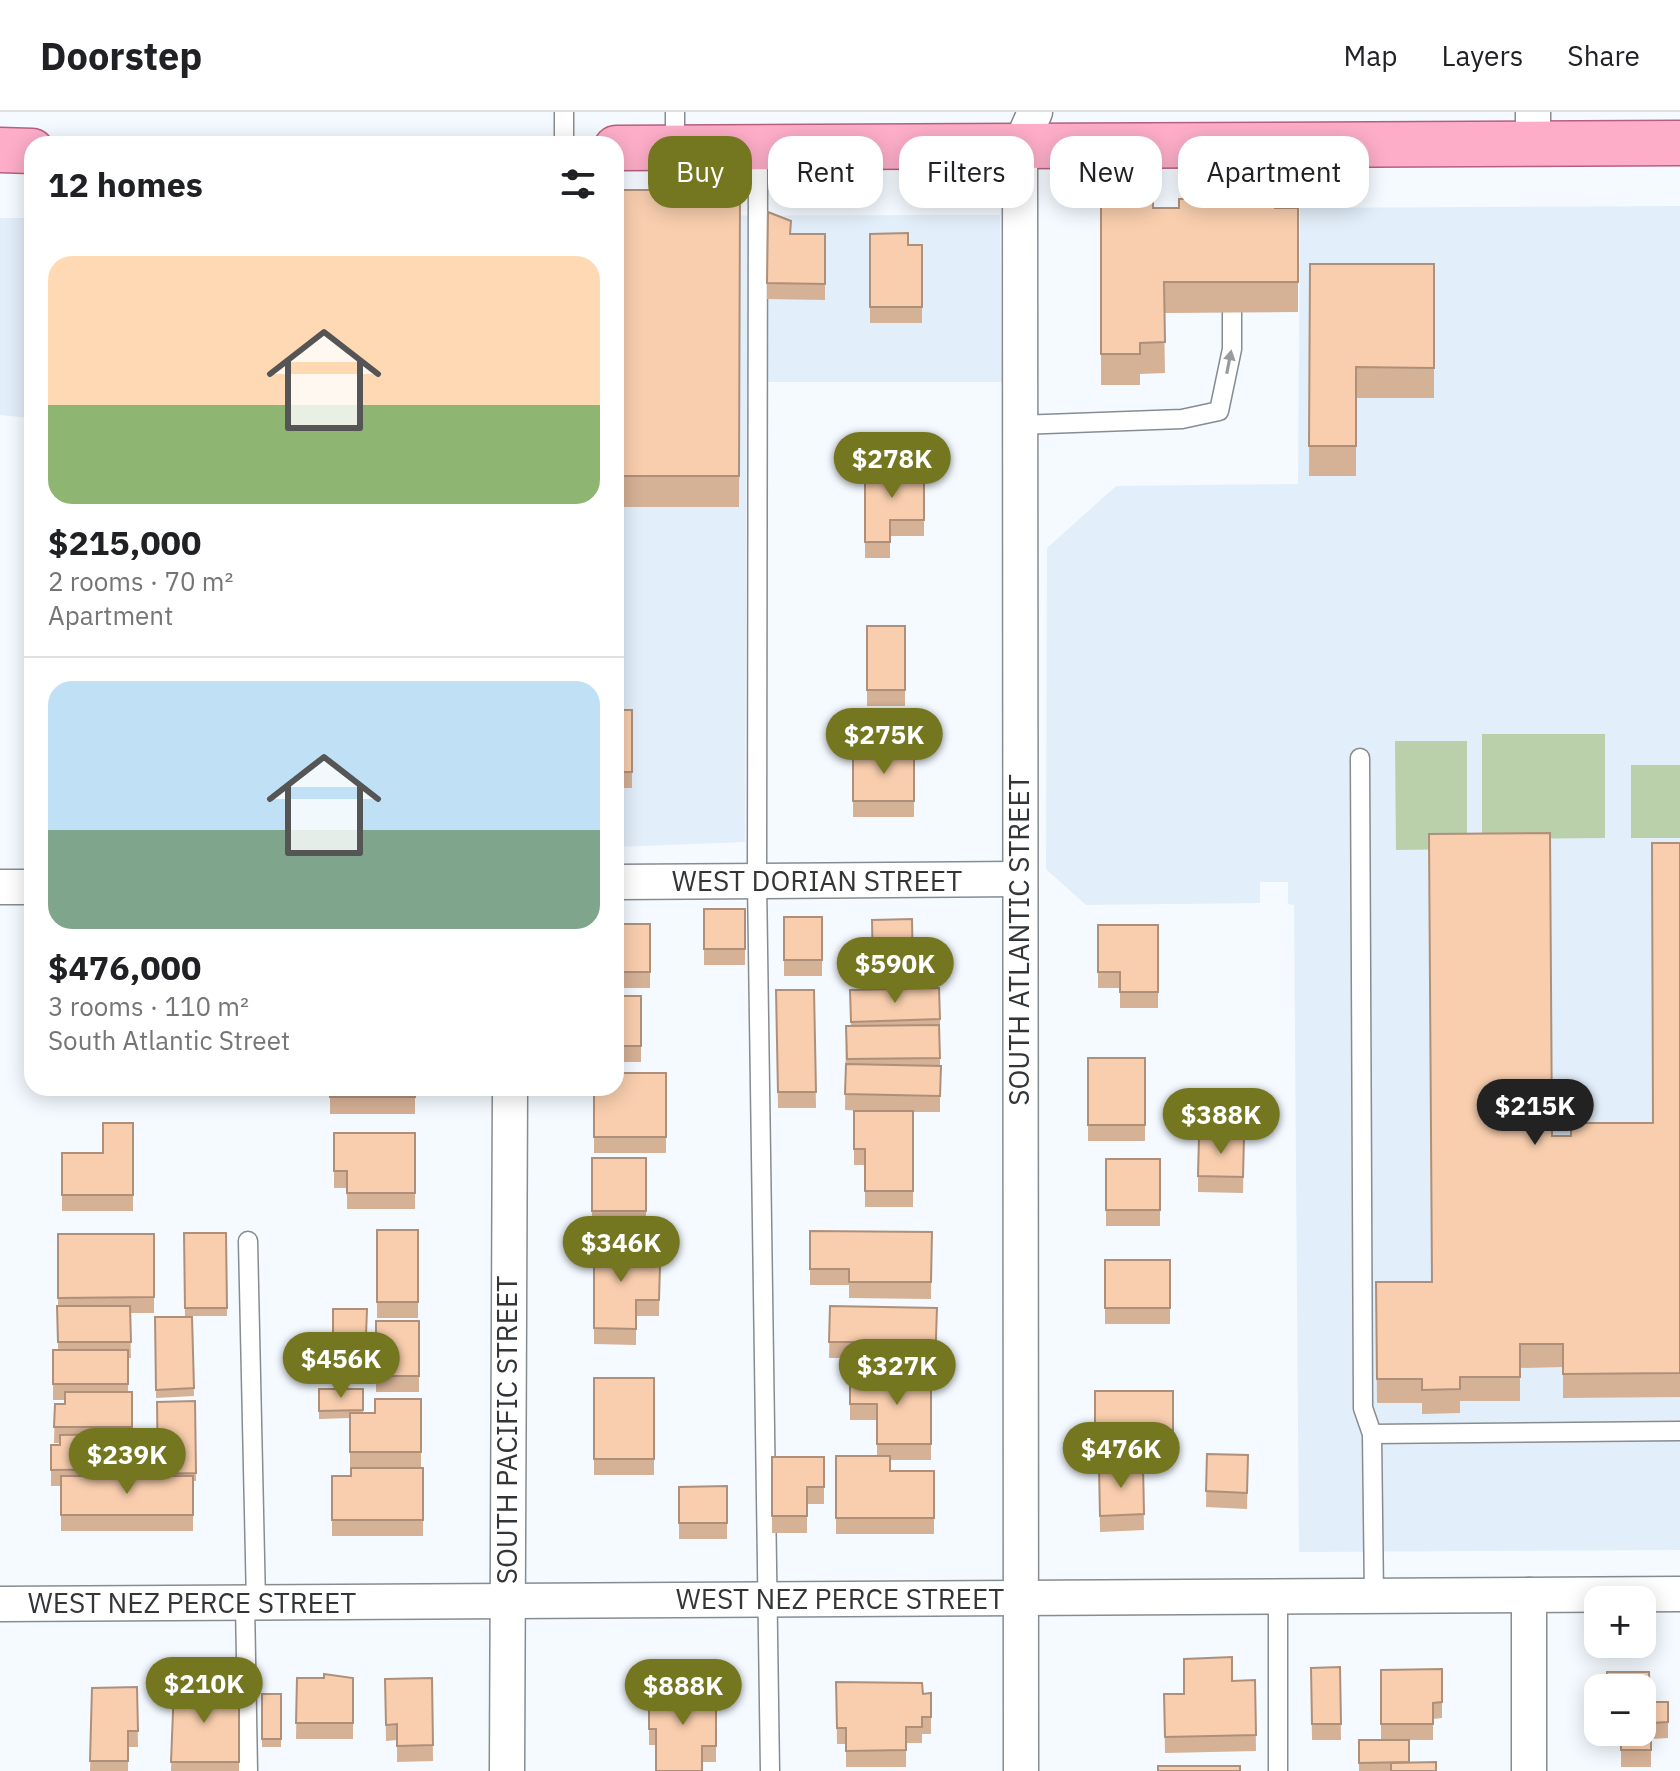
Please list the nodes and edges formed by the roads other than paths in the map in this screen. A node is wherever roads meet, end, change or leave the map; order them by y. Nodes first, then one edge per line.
1 (564, 112) edge
2 (1533, 128) edge
3 (1027, 129) edge
4 (675, 130) edge
5 (564, 136) edge
6 (1369, 136) edge
7 (1178, 141) edge
8 (1680, 143) edge
9 (624, 146) edge
10 (758, 147) junction
11 (0, 150) edge
12 (24, 151) edge
13 (1229, 208) edge
14 (1231, 229) edge
15 (1232, 312) edge
16 (1019, 425) junction
17 (1360, 758) dead end
18 (1019, 879) junction
19 (757, 881) junction
20 (624, 882) edge
21 (0, 887) edge
22 (24, 887) edge
23 (510, 1096) edge
24 (248, 1241) dead end
25 (1680, 1431) edge
26 (1372, 1434) junction
27 (1680, 1594) edge
28 (1529, 1595) junction
29 (1278, 1596) junction
30 (1374, 1596) junction
31 (1021, 1598) junction
32 (769, 1600) junction
33 (506, 1601) junction
34 (251, 1603) junction
35 (0, 1604) edge
36 (248, 1771) edge
37 (507, 1771) edge
38 (770, 1771) edge
39 (1021, 1771) edge
40 (1278, 1771) edge
41 (1529, 1771) edge

1 - 5 lane
2 - 6 main road
2 - 8 main road
3 - 7 main road
3 - 10 main road
3 - 16 street, SOUTH ATLANTIC STREET
4 - 9 main road
4 - 10 main road
10 - 19 lane
11 - 12 main road
13 - 14 lane
16 -> 15 lane
16 - 18 street, SOUTH ATLANTIC STREET
17 - 26 lane
18 - 19 street, WEST DORIAN STREET
18 - 31 street, SOUTH ATLANTIC STREET
19 - 20 street, WEST DORIAN STREET
19 - 32 lane
21 - 22 street
23 - 33 street, SOUTH PACIFIC STREET
24 - 34 lane
25 - 26 lane
26 - 30 lane
27 - 28 street, WEST NEZ PERCE STREET
28 - 30 street, WEST NEZ PERCE STREET
28 - 41 street
29 - 30 street, WEST NEZ PERCE STREET
29 - 31 street, WEST NEZ PERCE STREET
29 - 40 lane
31 - 32 street, WEST NEZ PERCE STREET
31 - 39 street, SOUTH ATLANTIC STREET
32 - 33 street, WEST NEZ PERCE STREET
32 - 38 lane
33 - 34 street, WEST NEZ PERCE STREET
33 - 37 street, SOUTH PACIFIC STREET
34 - 35 street, WEST NEZ PERCE STREET
34 - 36 lane

